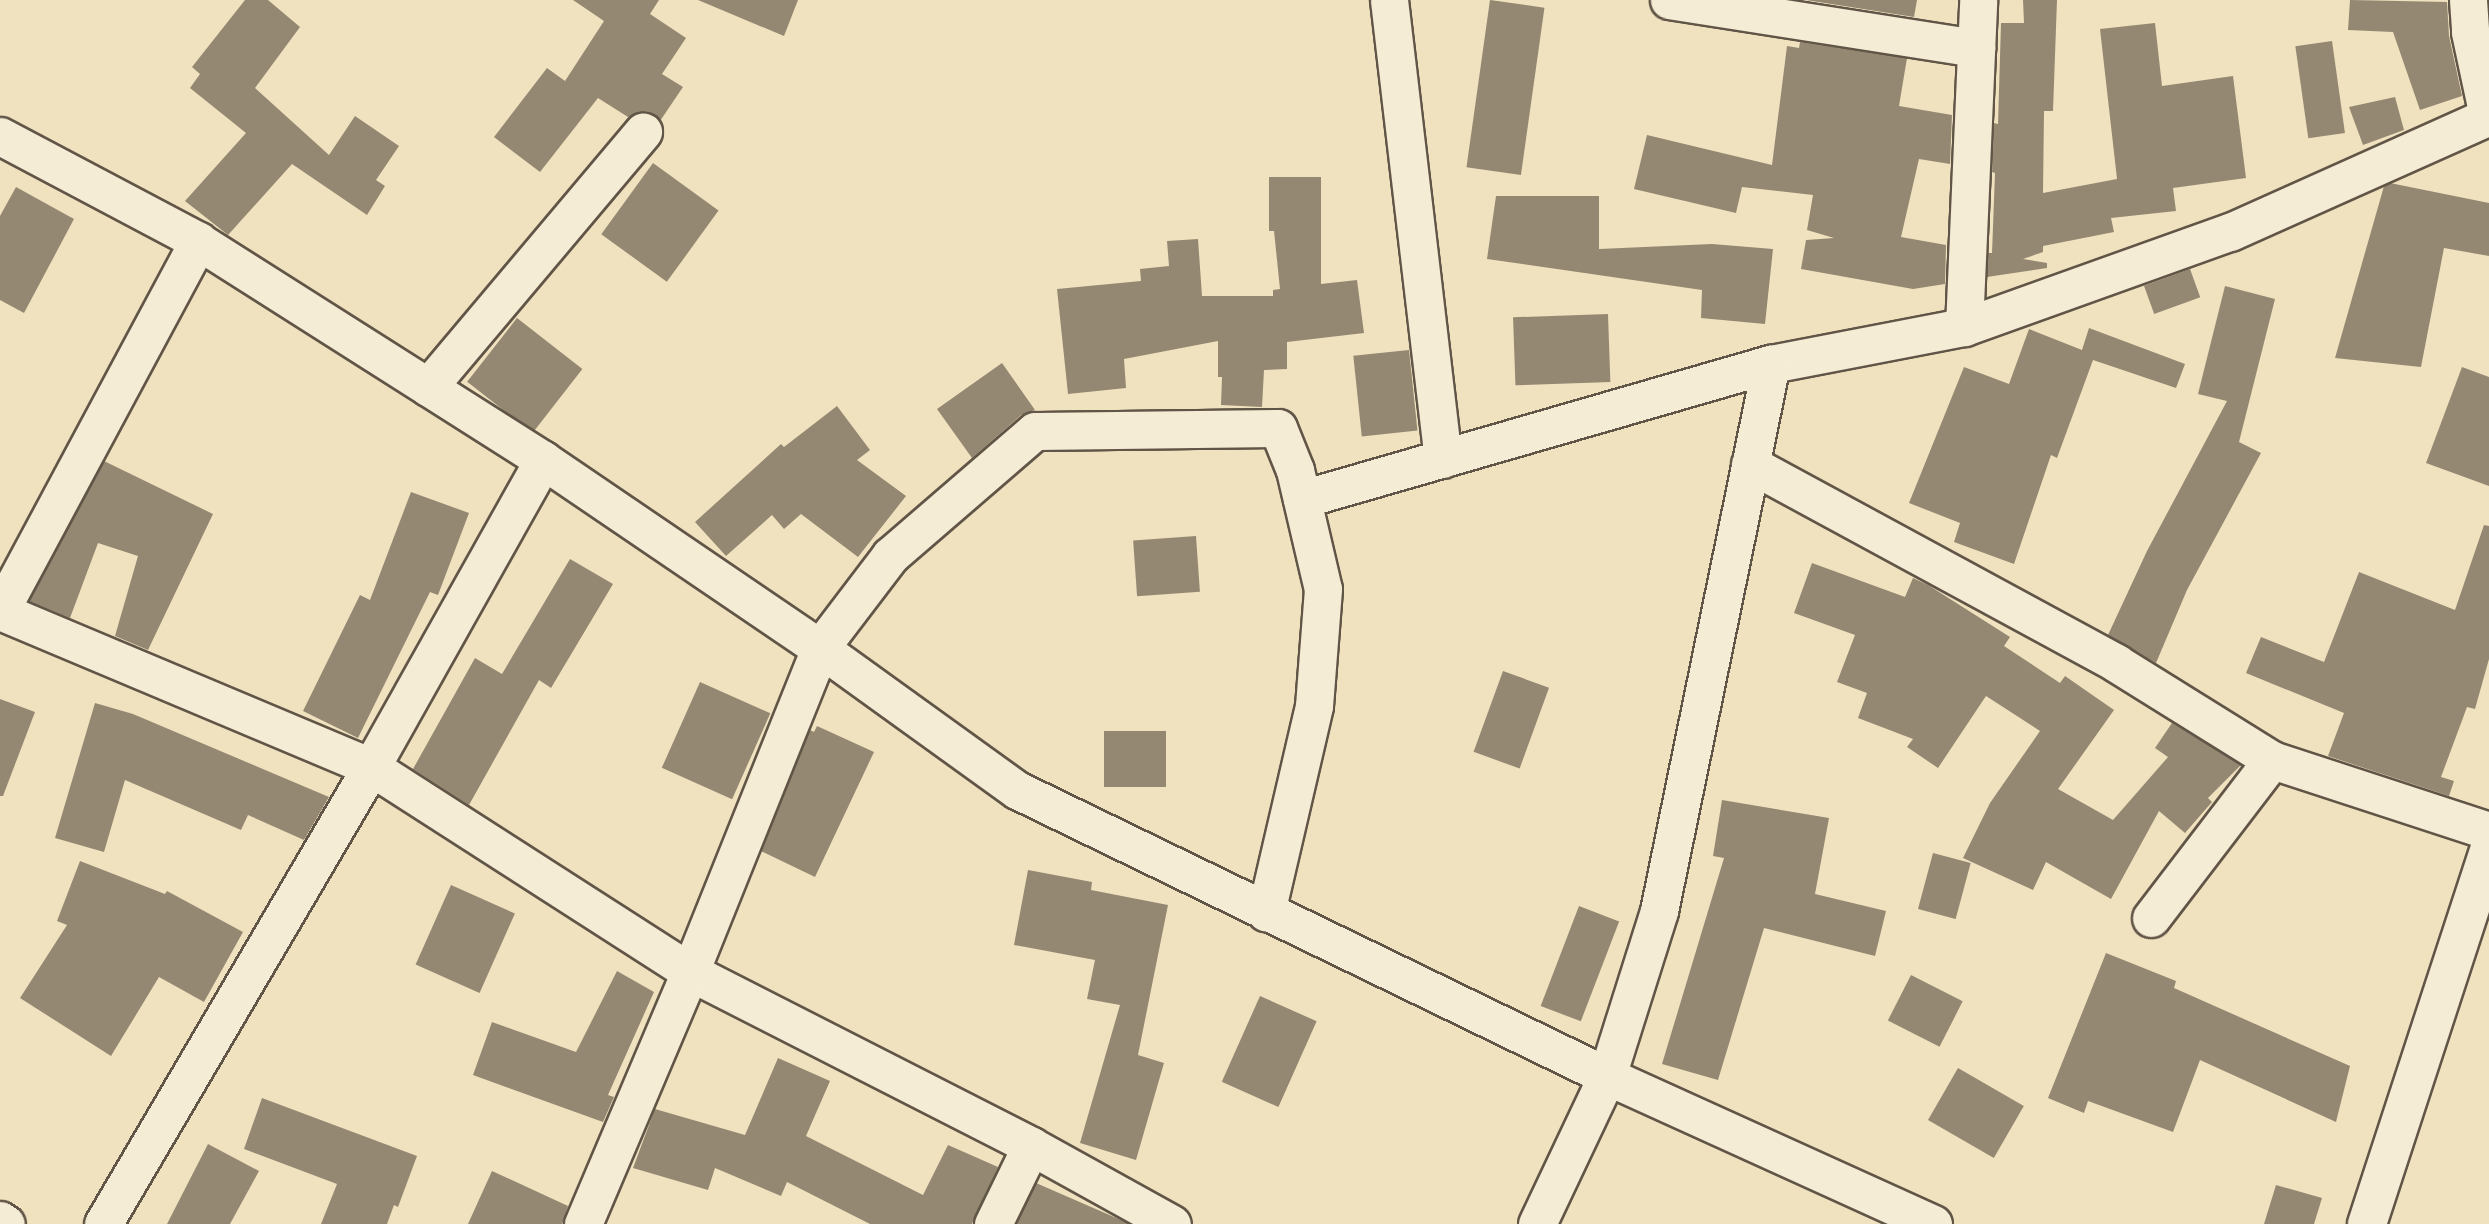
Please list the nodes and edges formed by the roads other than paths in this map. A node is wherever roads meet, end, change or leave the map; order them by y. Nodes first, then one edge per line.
1 (1389, 0) edge
2 (1669, 0) edge
3 (1978, 0) edge
4 (2468, 0) edge
5 (1976, 48) junction
6 (2489, 116) edge
7 (643, 132) dead end
8 (0, 136) edge
9 (198, 241) junction
10 (1964, 327) junction
11 (1771, 364) junction
12 (428, 387) junction
13 (1443, 458) junction
14 (542, 460) junction
15 (1749, 464) junction
16 (1302, 499) junction
17 (0, 611) edge
18 (820, 648) junction
19 (2272, 760) junction
20 (371, 768) junction
21 (2489, 831) edge
22 (2489, 850) edge
23 (1266, 912) junction
24 (2151, 918) dead end
25 (691, 972) junction
26 (1607, 1076) junction
27 (1031, 1146) junction
28 (0, 1220) edge
29 (6, 1224) edge
30 (103, 1224) edge
31 (583, 1224) edge
32 (993, 1224) edge
33 (1172, 1224) edge
34 (1537, 1224) edge
35 (1933, 1224) edge
36 (2367, 1224) edge

1 - 13 street
2 - 5 street
3 - 5 street
4 - 6 street
5 - 10 street
6 - 10 street
7 - 12 street
8 - 9 street
9 - 12 street
9 - 17 street
10 - 11 street
11 - 13 street
11 - 15 street
12 - 14 street
13 - 16 street
14 - 18 street
14 - 20 street
15 - 19 street
15 - 26 street
16 - 18 street
16 - 23 street
17 - 20 street
18 - 23 street
18 - 25 street
19 - 21 street
19 - 24 street
20 - 25 street
20 - 30 street
22 - 36 street
23 - 26 street
25 - 27 street
25 - 31 street
26 - 34 street
26 - 35 street
27 - 32 street
27 - 33 street
28 - 29 street

